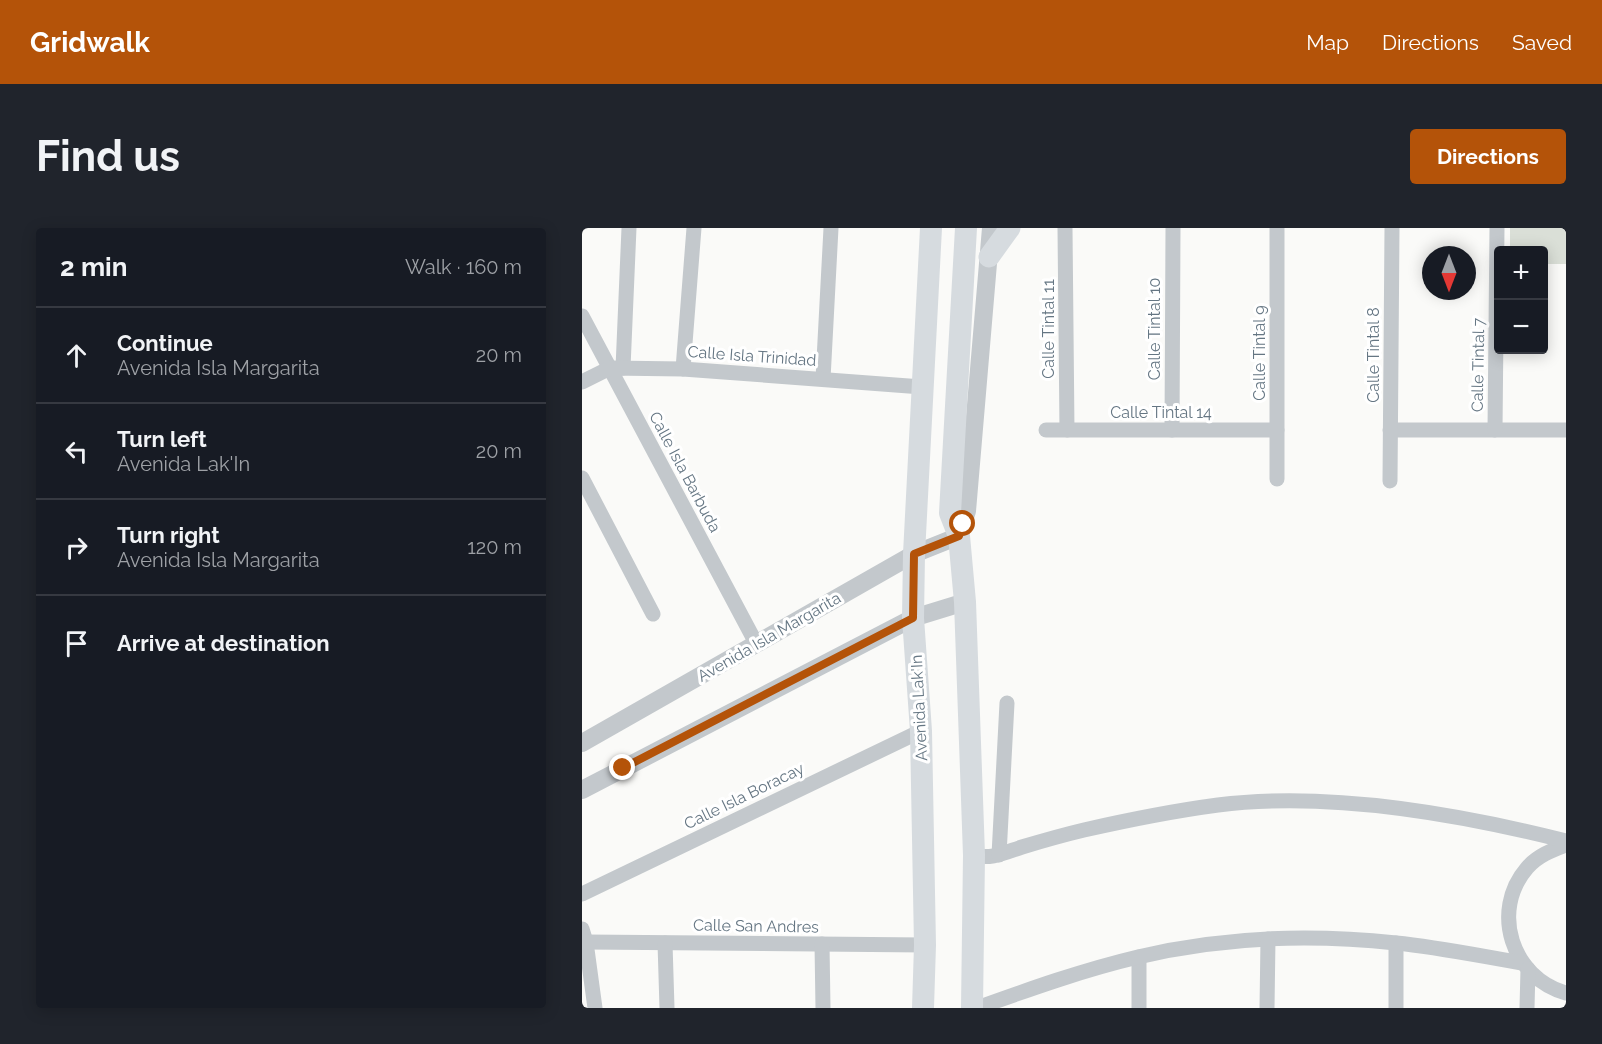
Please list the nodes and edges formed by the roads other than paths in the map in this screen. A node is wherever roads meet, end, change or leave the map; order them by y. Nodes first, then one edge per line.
1 (629, 228) edge
2 (694, 228) edge
3 (831, 228) edge
4 (931, 228) edge
5 (966, 228) edge
6 (991, 228) edge
7 (1010, 228) edge
8 (1065, 228) edge
9 (1173, 228) edge
10 (1277, 228) edge
11 (1392, 228) edge
12 (1497, 228) edge
13 (990, 257) junction
14 (582, 316) edge
15 (616, 368) junction
16 (684, 369) junction
17 (823, 379) junction
18 (582, 382) edge
19 (922, 387) junction
20 (1046, 430) dead end
21 (1067, 430) junction
22 (1172, 430) junction
23 (1277, 430) junction
24 (1390, 430) junction
25 (1495, 430) junction
26 (1566, 430) edge
27 (582, 478) edge
28 (1277, 479) dead end
29 (1390, 481) dead end
30 (959, 536) junction
31 (914, 554) junction
32 (965, 603) junction
33 (653, 614) dead end
34 (913, 618) junction
35 (757, 645) junction
36 (1007, 704) dead end
37 (921, 731) junction
38 (582, 743) edge
39 (582, 790) edge
40 (1566, 843) edge
41 (974, 855) junction
42 (999, 855) junction
43 (582, 894) edge
44 (584, 935) edge
45 (1268, 939) junction
46 (665, 943) junction
47 (1396, 943) junction
48 (822, 944) junction
49 (925, 945) junction
50 (1138, 957) junction
51 (1525, 966) junction
52 (1566, 993) edge
53 (1011, 1002) edge
54 (595, 1008) edge
55 (667, 1008) edge
56 (823, 1008) edge
57 (923, 1008) edge
58 (972, 1008) edge
59 (978, 1008) edge
60 (1139, 1008) edge
61 (1267, 1008) edge
62 (1396, 1008) edge
63 (1527, 1008) edge

1 - 15 street
2 - 16 street
3 - 17 street
4 - 19 main road, Avenida Lak'In
5 - 30 main road
6 - 13 street
7 - 13 main road
8 - 21 street, Calle Tintal 11
9 - 22 street, Calle Tintal 10
10 - 23 street, Calle Tintal 9
11 - 24 street, Calle Tintal 8
12 - 25 street, Calle Tintal 7
13 - 30 street
14 - 15 street, Calle Isla Barbuda
15 - 16 street, Calle Isla Trinidad
15 - 18 street, Calle Isla Trinidad
15 - 35 street, Calle Isla Barbuda
16 - 17 street, Calle Isla Trinidad
17 - 19 street, Calle Isla Trinidad
19 - 31 main road, Avenida Lak'In
20 - 21 street, Calle Tintal 14
21 - 22 street, Calle Tintal 14
22 - 23 street, Calle Tintal 14
23 - 28 street, Calle Tintal 9
24 - 25 street
24 - 29 street, Calle Tintal 8
25 - 26 street
27 - 33 street
30 - 31 street, Avenida Isla Margarita
30 - 32 main road
31 - 34 main road, Avenida Lak'In
31 - 35 street, Avenida Isla Margarita
32 - 34 street
32 - 41 main road
34 - 37 main road, Avenida Lak'In
34 - 39 street
35 - 38 street, Avenida Isla Margarita
36 - 42 street
37 - 43 street, Calle Isla Boracay
37 - 49 main road, Avenida Lak'In
40 - 42 street
40 - 51 street
41 - 42 street
41 - 58 main road
44 - 46 street, Calle San Andres
44 - 54 street
45 - 47 street
45 - 50 street
45 - 61 street
46 - 48 street, Calle San Andres
46 - 55 street
47 - 51 street
47 - 62 street
48 - 49 street, Calle San Andres
48 - 56 street
49 - 57 main road, Avenida Lak'In
50 - 53 street
50 - 60 street
51 - 52 street
51 - 63 street
53 - 59 street

